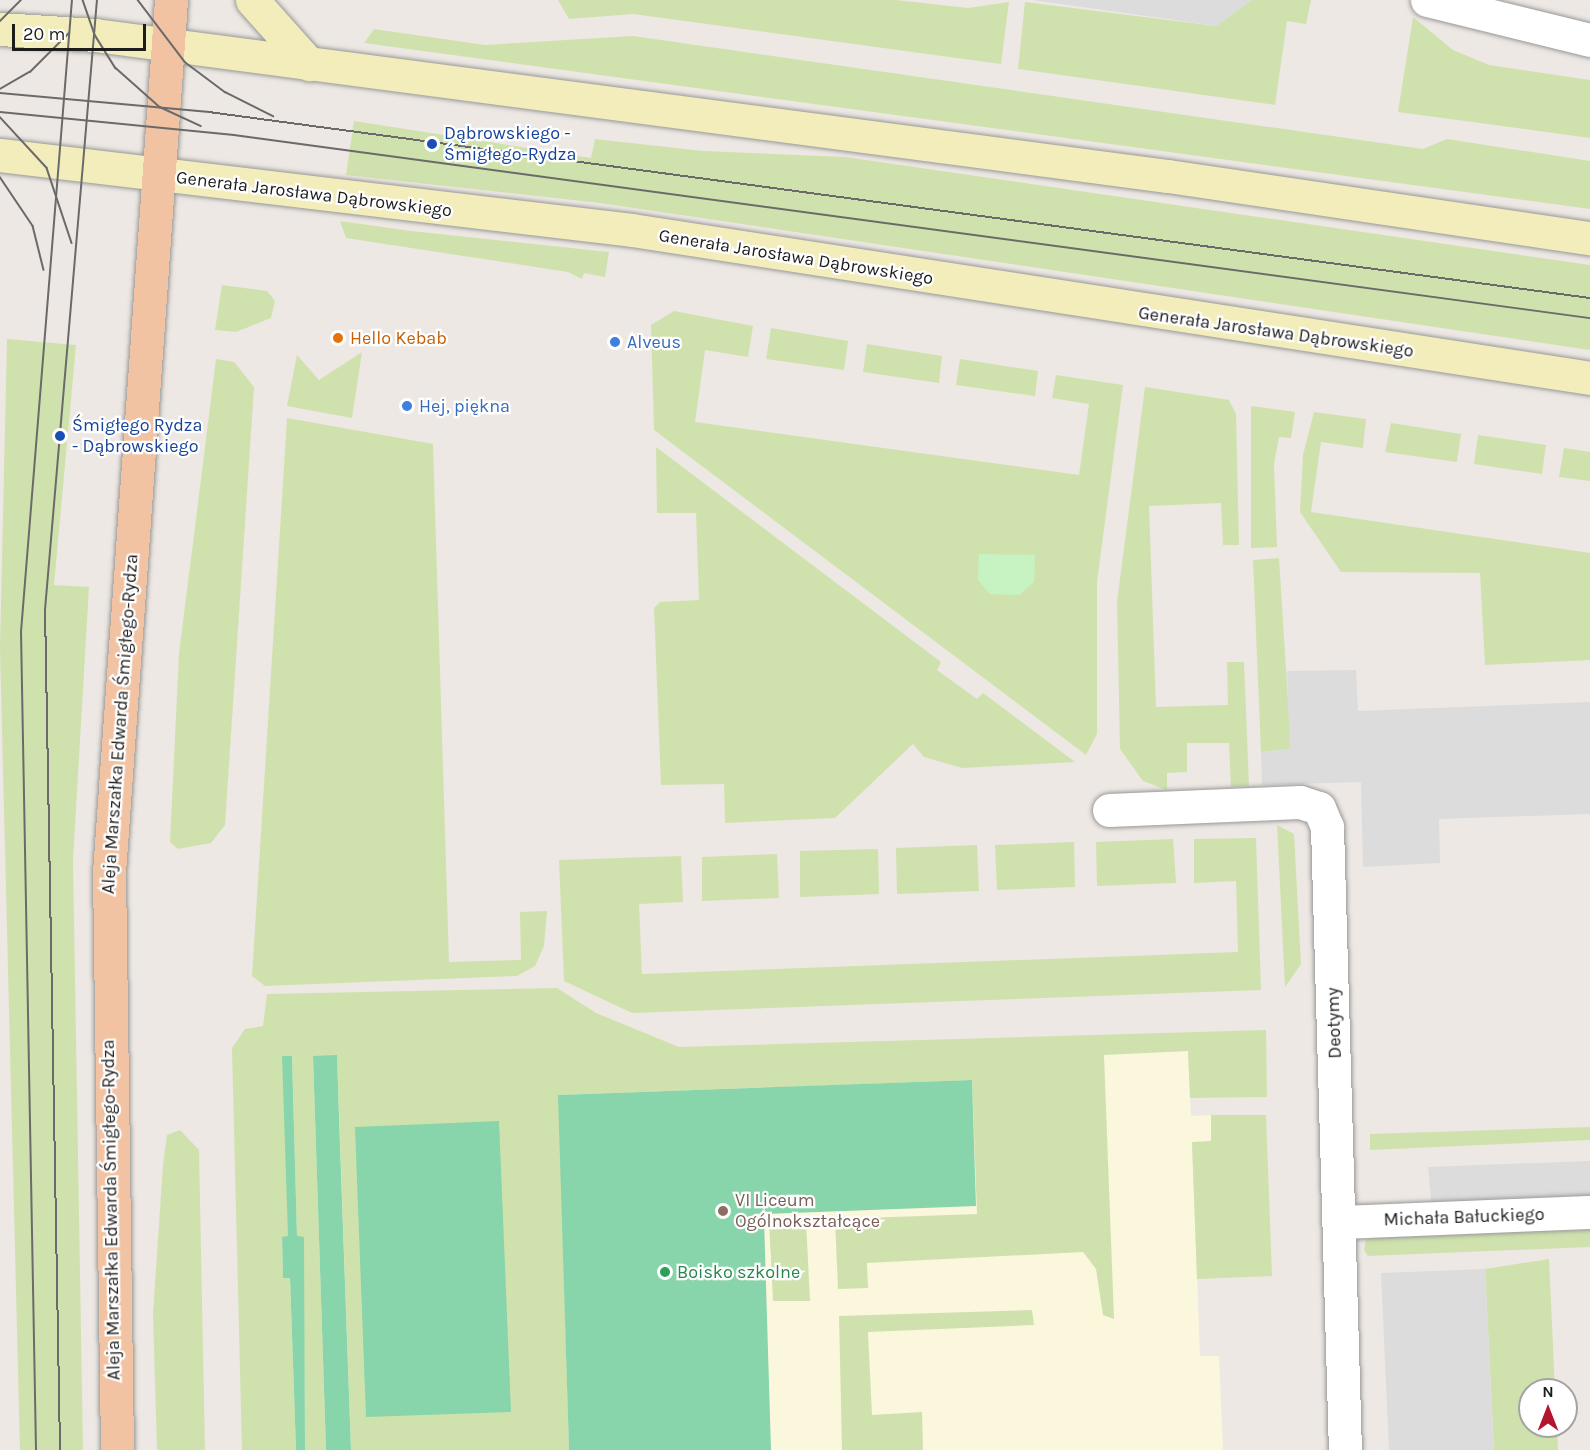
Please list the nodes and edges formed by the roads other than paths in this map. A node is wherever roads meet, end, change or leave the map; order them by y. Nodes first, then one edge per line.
1 (171, 0) edge
2 (252, 0) edge
3 (1427, 0) edge
4 (0, 29) edge
5 (1590, 40) edge
6 (169, 45) junction
7 (309, 64) junction
8 (0, 155) edge
9 (161, 176) junction
10 (1590, 238) edge
11 (1590, 378) edge
12 (1108, 810) dead end
13 (1590, 1212) edge
14 (1339, 1222) junction
15 (117, 1450) edge
16 (1345, 1450) edge

1 - 6 main road, Aleja Marszałka Edwarda Śmigłego-Rydza
2 - 7 main road
3 - 5 street
4 - 6 main road
6 - 7 main road
6 - 9 main road, Aleja Marszałka Edwarda Śmigłego-Rydza
7 - 10 main road
8 - 9 main road, Generała Jarosława Dąbrowskiego
9 - 11 main road, Generała Jarosława Dąbrowskiego
9 - 15 main road, Aleja Marszałka Edwarda Śmigłego-Rydza
12 - 14 street, Deotymy
13 - 14 street, Michała Bałuckiego
14 - 16 street, Deotymy

